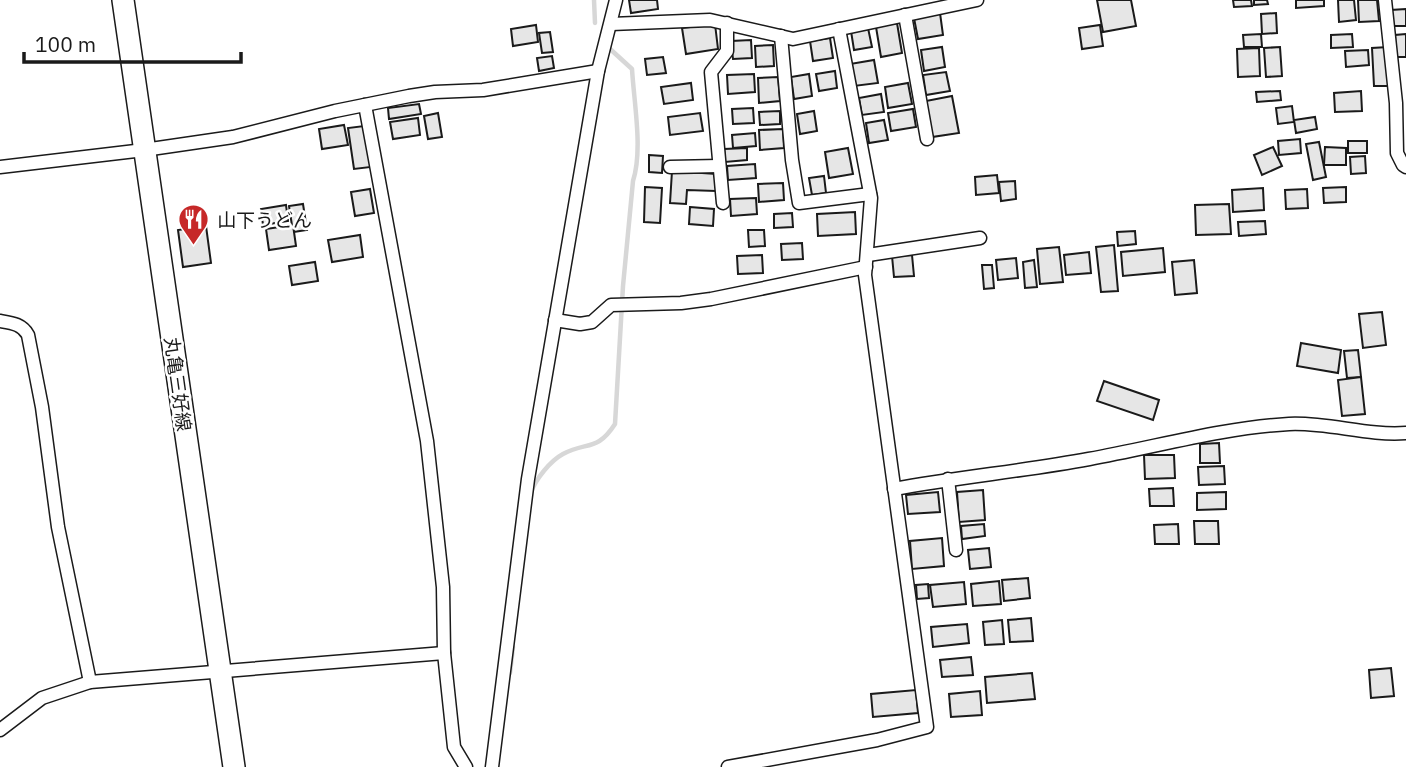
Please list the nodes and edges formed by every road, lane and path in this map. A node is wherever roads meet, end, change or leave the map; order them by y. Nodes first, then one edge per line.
1 (123, 0) edge
2 (616, 0) edge
3 (977, 0) edge
4 (1385, 0) edge
5 (905, 15) junction
6 (727, 23) junction
7 (611, 24) junction
8 (839, 29) junction
9 (781, 36) junction
10 (598, 71) junction
11 (365, 106) junction
12 (927, 139) dead end
13 (144, 150) junction
14 (719, 166) junction
15 (0, 167) edge
16 (670, 167) dead end
17 (1406, 167) edge
18 (870, 194) junction
19 (723, 202) dead end
20 (980, 238) dead end
21 (867, 261) junction
22 (555, 320) junction
23 (0, 321) edge
24 (1406, 433) edge
25 (948, 479) junction
26 (894, 489) junction
27 (956, 550) dead end
28 (444, 653) junction
29 (219, 671) junction
30 (90, 682) junction
31 (0, 730) edge
32 (233, 767) edge
33 (466, 767) edge
34 (492, 767) edge
35 (728, 767) edge

1 - 13 main road, 丸亀三好線
2 - 7 street
3 - 5 street
4 - 17 street
5 - 8 street
5 - 12 street
6 - 7 street
6 - 9 street
6 - 14 street
7 - 10 street
8 - 9 street
8 - 18 street
9 - 18 street
10 - 11 street
10 - 22 street
11 - 13 street
11 - 28 street
13 - 15 street
13 - 29 main road, 丸亀三好線
14 - 16 street
14 - 19 street
18 - 21 street
20 - 21 street
21 - 22 street
21 - 26 street
22 - 34 street
23 - 30 street
24 - 25 street
25 - 26 street
25 - 27 street
26 - 35 street
28 - 29 street
28 - 33 street
29 - 30 street
29 - 32 main road, 丸亀三好線
30 - 31 street

